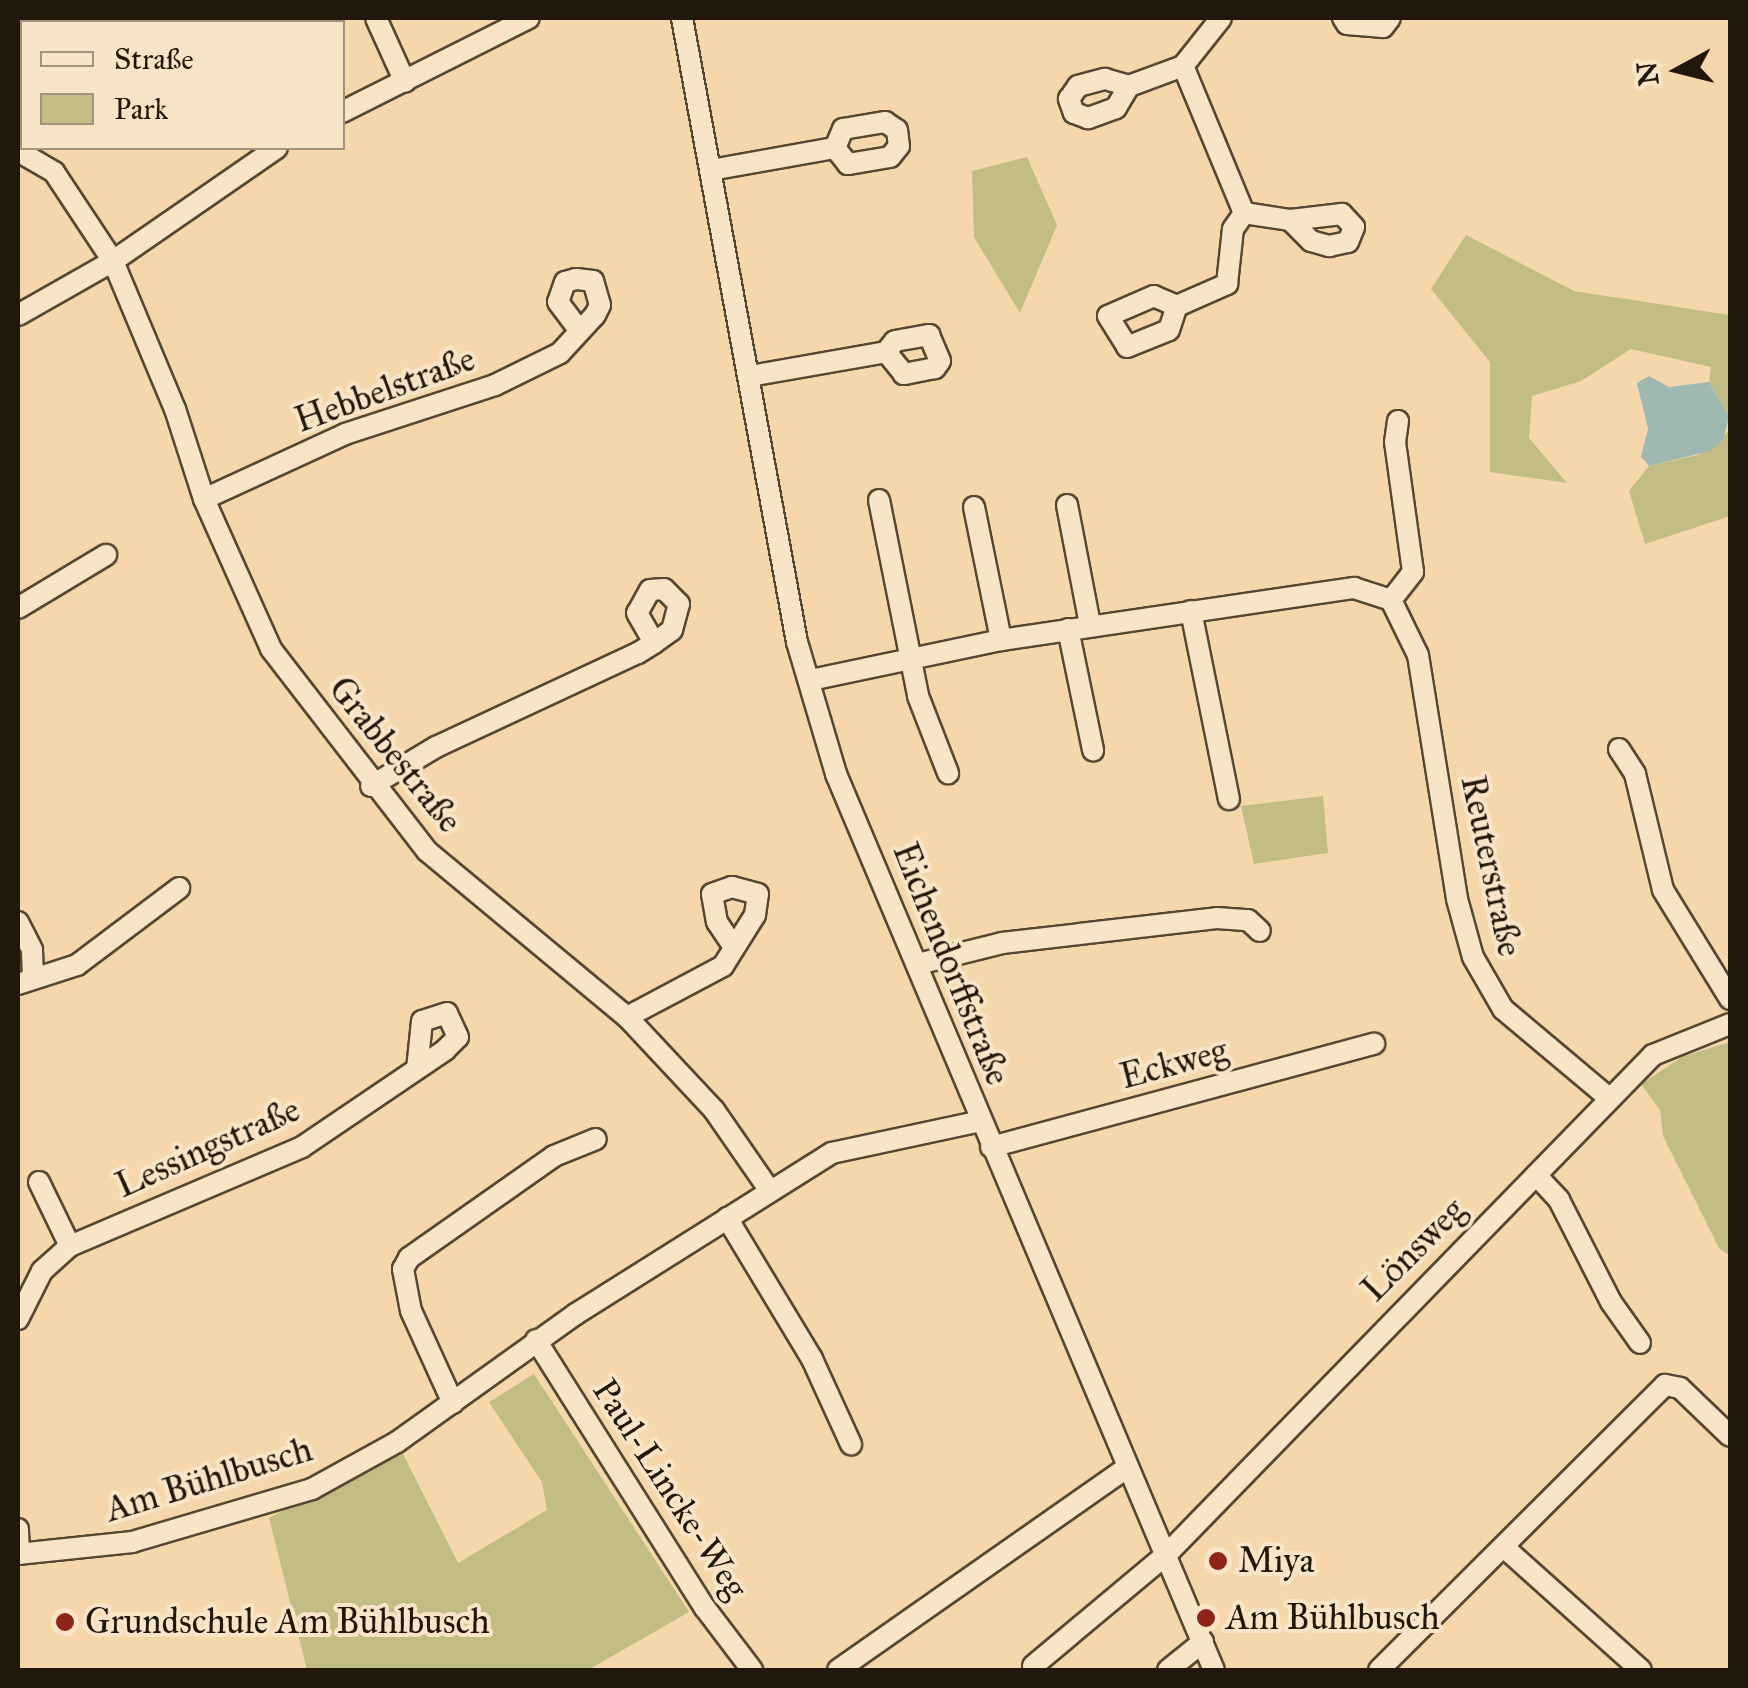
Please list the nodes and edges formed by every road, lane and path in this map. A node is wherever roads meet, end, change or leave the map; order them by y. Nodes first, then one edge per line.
1 (376, 18) edge
2 (530, 18) edge
3 (682, 18) edge
4 (1222, 18) edge
5 (1343, 18) edge
6 (1390, 18) edge
7 (1183, 66) junction
8 (404, 82) junction
9 (1129, 86) dead end
10 (345, 111) edge
11 (835, 148) dead end
12 (18, 150) edge
13 (274, 150) edge
14 (712, 170) junction
15 (1244, 213) junction
16 (1290, 220) dead end
17 (113, 261) junction
18 (1176, 306) dead end
19 (18, 315) edge
20 (579, 330) dead end
21 (886, 352) dead end
22 (750, 376) junction
23 (1398, 421) dead end
24 (204, 499) junction
25 (879, 500) dead end
26 (1067, 506) dead end
27 (974, 508) dead end
28 (106, 555) dead end
29 (1391, 600) junction
30 (18, 608) edge
31 (1191, 611) junction
32 (1090, 625) junction
33 (1068, 629) junction
34 (1000, 640) junction
35 (654, 642) dead end
36 (909, 658) junction
37 (810, 680) junction
38 (1093, 750) dead end
39 (1619, 750) dead end
40 (948, 773) dead end
41 (371, 786) junction
42 (1229, 799) dead end
43 (178, 888) dead end
44 (18, 922) edge
45 (1260, 931) dead end
46 (734, 946) dead end
47 (918, 964) junction
48 (26, 981) edge
49 (1730, 999) edge
50 (627, 1016) junction
51 (1730, 1024) edge
52 (1374, 1044) dead end
53 (416, 1068) dead end
54 (1608, 1098) junction
55 (980, 1122) junction
56 (596, 1140) dead end
57 (991, 1147) junction
58 (1536, 1175) junction
59 (39, 1182) dead end
60 (770, 1190) junction
61 (727, 1218) junction
62 (70, 1246) junction
63 (18, 1314) edge
64 (536, 1340) junction
65 (1640, 1343) dead end
66 (453, 1402) junction
67 (1730, 1436) edge
68 (851, 1444) dead end
69 (1128, 1468) junction
70 (18, 1529) edge
71 (1506, 1550) junction
72 (18, 1554) edge
73 (1166, 1554) junction
74 (1202, 1642) junction
75 (1033, 1666) dead end
76 (752, 1670) edge
77 (838, 1670) edge
78 (1168, 1670) edge
79 (1214, 1670) edge
80 (1379, 1670) edge
81 (1642, 1670) edge

1 - 8 street
2 - 8 street
3 - 14 street, Eichendorffstraße
4 - 7 street
5 - 6 street
7 - 9 street
7 - 15 street
8 - 10 street
11 - 14 street
12 - 17 street, Grabbestraße
13 - 17 street
14 - 22 street, Eichendorffstraße
15 - 16 street
15 - 18 street
17 - 19 street
17 - 24 street, Grabbestraße
20 - 24 street, Hebbelstraße
21 - 22 street
22 - 37 street, Eichendorffstraße
23 - 29 street
24 - 41 street, Grabbestraße
25 - 36 street
26 - 32 street
27 - 34 street
28 - 30 street
29 - 31 street
29 - 54 street, Reuterstraße
31 - 32 street
31 - 42 street
32 - 33 street
33 - 34 street
33 - 38 street
34 - 36 street
35 - 41 street
36 - 37 street
36 - 40 street
37 - 47 street, Eichendorffstraße
39 - 49 street
41 - 50 street, Grabbestraße
43 - 48 street
44 - 48 street
45 - 47 street
46 - 50 street
47 - 55 street, Eichendorffstraße
50 - 60 street, Grabbestraße
51 - 54 street, Lönsweg
52 - 57 street, Eckweg
53 - 62 street, Lessingstraße
54 - 58 street, Lönsweg
55 - 57 street, Eichendorffstraße
55 - 60 street, Am Bühlbusch
56 - 66 street
57 - 69 street, Eichendorffstraße
58 - 65 street
58 - 73 street, Lönsweg
59 - 62 street
60 - 61 street, Am Bühlbusch
61 - 64 street, Am Bühlbusch
61 - 68 street
62 - 63 street, Lessingstraße
64 - 66 street, Am Bühlbusch
64 - 76 street, Paul-Lincke-Weg
66 - 72 street, Am Bühlbusch
67 - 71 street
69 - 73 street, Eichendorffstraße
69 - 77 street
70 - 72 street
71 - 80 street
71 - 81 street
73 - 74 street, Eichendorffstraße
73 - 75 street
74 - 78 street
74 - 79 street, Eichendorffstraße

